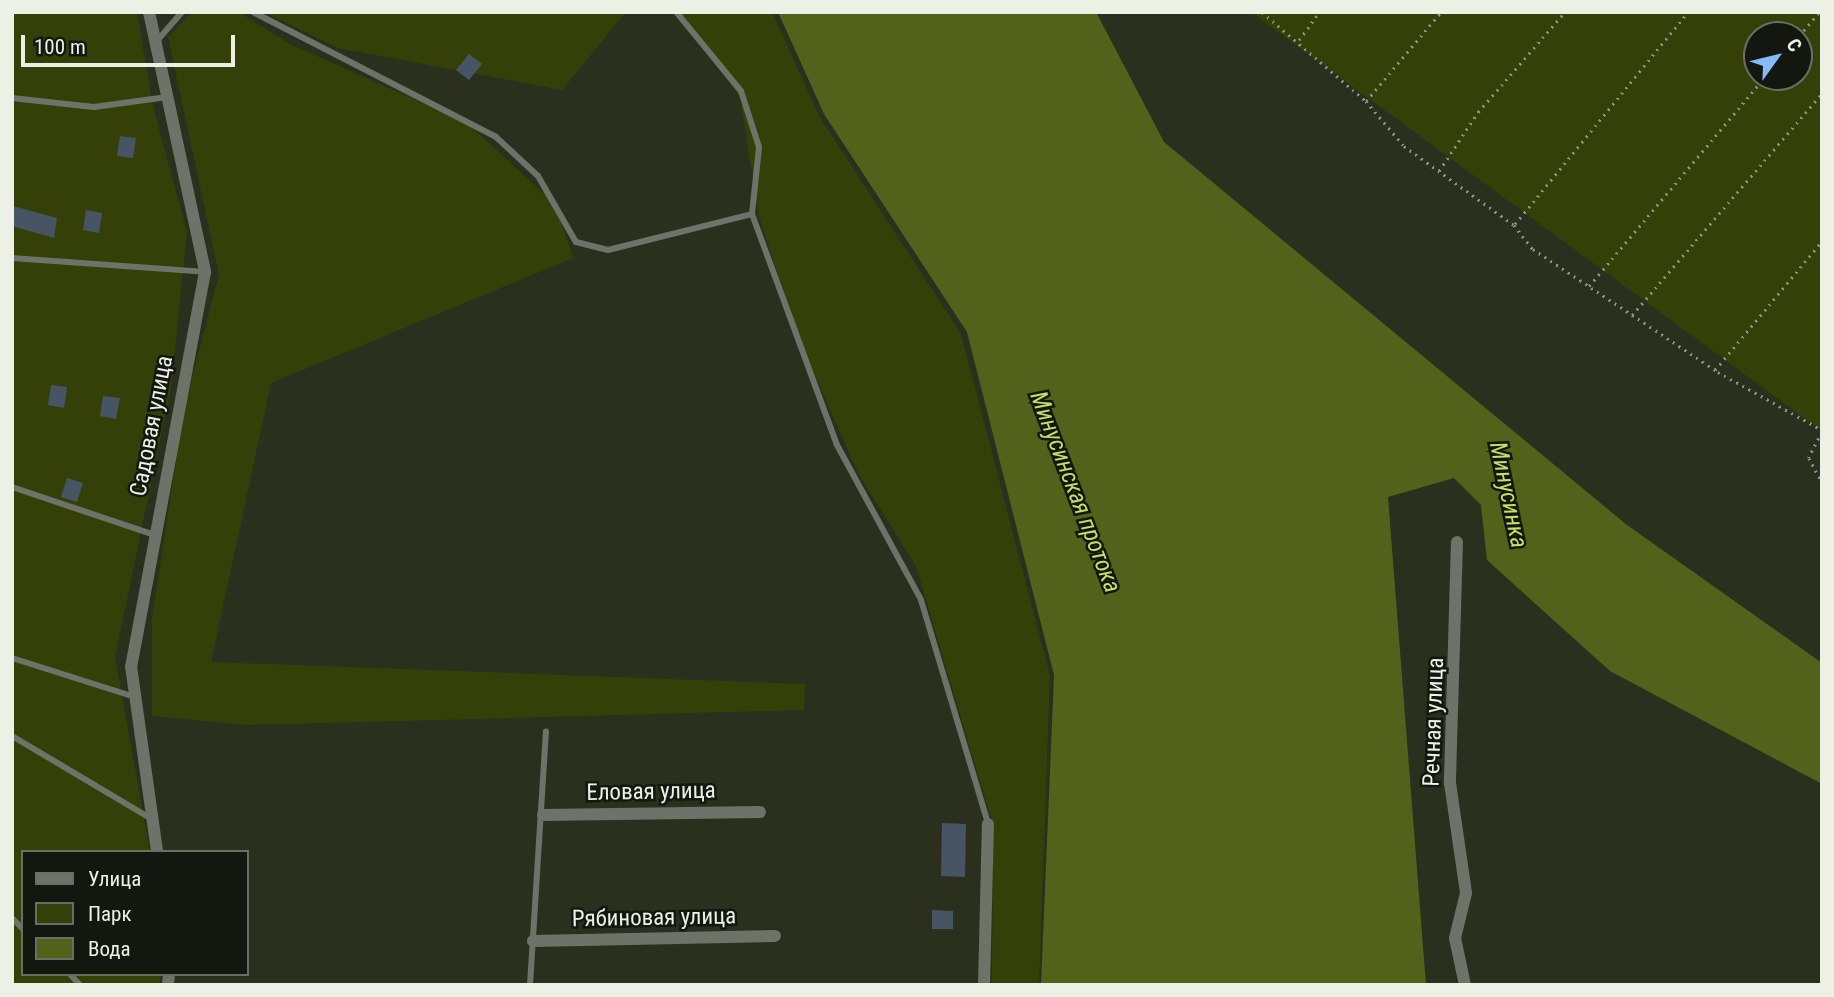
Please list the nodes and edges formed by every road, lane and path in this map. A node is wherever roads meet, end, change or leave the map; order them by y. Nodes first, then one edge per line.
1 (149, 12) edge
2 (182, 12) edge
3 (253, 12) edge
4 (676, 12) edge
5 (1262, 12) edge
6 (1319, 12) edge
7 (1441, 12) edge
8 (1565, 12) edge
9 (1688, 12) edge
10 (1299, 40) junction
11 (156, 42) junction
12 (1753, 91) edge
13 (1822, 93) edge
14 (169, 97) junction
15 (12, 98) edge
16 (1366, 101) junction
17 (1439, 171) junction
18 (752, 214) junction
19 (1514, 225) junction
20 (1822, 241) edge
21 (12, 258) edge
22 (205, 272) junction
23 (1588, 287) junction
24 (1632, 315) junction
25 (1715, 370) junction
26 (1822, 431) edge
27 (1822, 482) edge
28 (12, 487) edge
29 (152, 534) junction
30 (1457, 542) dead end
31 (12, 659) edge
32 (135, 697) junction
33 (546, 732) dead end
34 (12, 736) edge
35 (760, 812) dead end
36 (543, 815) junction
37 (152, 819) junction
38 (988, 824) joint
39 (158, 850) edge
40 (775, 936) dead end
41 (533, 941) junction
42 (530, 985) edge
43 (984, 985) edge
44 (1465, 985) edge

1 - 11 street, Садовая улица
2 - 11 lane
3 - 18 lane
4 - 18 lane
5 - 10 path
6 - 10 path
7 - 16 path
8 - 17 path
9 - 19 path
10 - 16 path
11 - 14 street, Садовая улица
12 - 23 path
13 - 24 path
14 - 15 lane
14 - 22 street, Садовая улица
16 - 17 path
17 - 19 path
18 - 38 lane
19 - 23 path
20 - 25 path
21 - 22 lane
22 - 29 street, Садовая улица
23 - 24 path
24 - 25 path
25 - 26 path
26 - 27 path
28 - 29 lane
29 - 32 street, Садовая улица
30 - 44 street, Речная улица
31 - 32 lane
32 - 37 street, Садовая улица
33 - 36 lane
34 - 37 lane
35 - 36 street, Еловая улица
36 - 41 lane
37 - 39 street, Садовая улица
38 - 43 street
40 - 41 street, Рябиновая улица
41 - 42 lane

